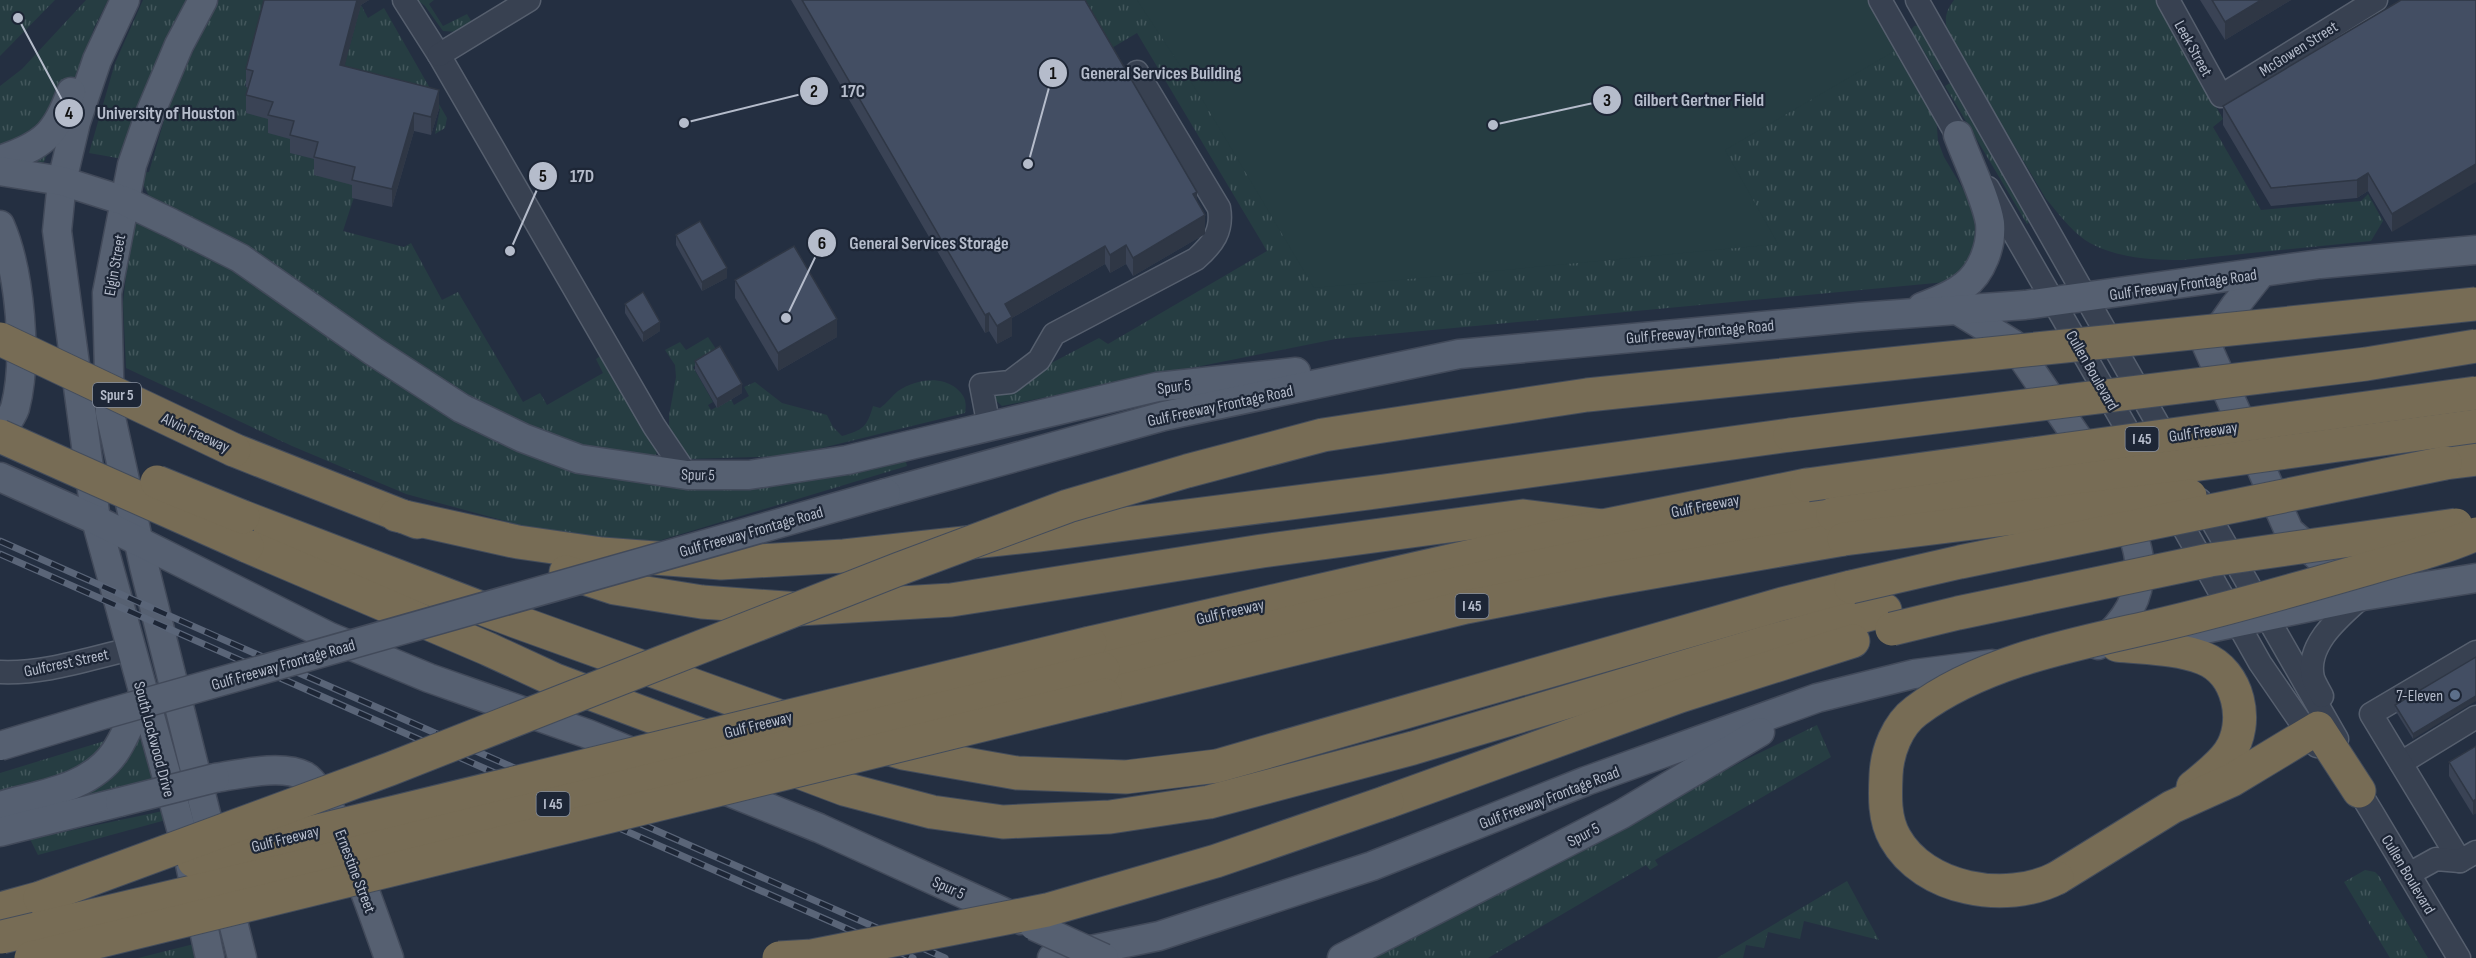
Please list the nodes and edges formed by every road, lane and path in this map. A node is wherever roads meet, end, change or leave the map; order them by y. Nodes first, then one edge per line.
1 (110, 0) edge
2 (125, 0) edge
3 (187, 0) edge
4 (203, 0) edge
5 (404, 0) edge
6 (529, 0) edge
7 (1916, 0) edge
8 (2168, 0) edge
9 (2376, 0) edge
10 (1884, 8) edge
11 (2340, 10) edge
12 (439, 55) junction
13 (1137, 72) dead end
14 (2221, 96) joint
15 (148, 116) junction
16 (1958, 135) junction
17 (0, 160) edge
18 (0, 171) edge
19 (62, 181) junction
20 (125, 201) junction
21 (0, 225) edge
22 (2476, 250) edge
23 (2261, 273) junction
24 (2087, 298) junction
25 (2054, 302) junction
26 (2476, 304) edge
27 (1959, 311) junction
28 (1905, 314) junction
29 (0, 339) edge
30 (2476, 346) edge
31 (1459, 354) junction
32 (2476, 393) edge
33 (0, 418) edge
34 (2476, 426) edge
35 (989, 427) junction
36 (0, 434) edge
37 (2461, 461) edge
38 (687, 475) junction
39 (0, 477) edge
40 (396, 515) junction
41 (96, 520) junction
42 (2476, 522) edge
43 (1603, 526) junction
44 (1839, 527) junction
45 (245, 532) junction
46 (2476, 534) edge
47 (138, 543) junction
48 (2476, 578) edge
49 (2363, 596) junction
50 (1889, 620) junction
51 (2252, 620) junction
52 (2105, 648) junction
53 (131, 649) junction
54 (2471, 658) edge
55 (1099, 669) junction
56 (0, 672) edge
57 (143, 693) junction
58 (1817, 698) junction
59 (2469, 716) edge
60 (2308, 734) junction
61 (0, 746) edge
62 (2401, 763) junction
63 (2358, 782) junction
64 (0, 806) edge
65 (2172, 807) junction
66 (0, 832) edge
67 (2468, 857) edge
68 (2409, 874) junction
69 (40, 898) junction
70 (1, 927) edge
71 (31, 958) edge
72 (210, 958) edge
73 (242, 958) edge
74 (389, 958) edge
75 (779, 958) edge
76 (1052, 958) edge
77 (1104, 958) edge
78 (1342, 958) edge
79 (2459, 958) edge

1 - 17 main road
2 - 19 main road
3 - 15 main road
4 - 15 main road, Elgin Street
5 - 12 street
6 - 12 street
7 - 10 street
7 - 24 street, Cullen Boulevard
8 - 14 street, Leek Street
9 - 11 street, McGowen Street
10 - 16 street, Cullen Boulevard
11 - 14 street, McGowen Street
12 - 38 street
13 - 35 street
15 - 20 main road, Elgin Street
16 - 25 street, Cullen Boulevard
16 - 28 main road
18 - 19 main road, Spur 5
19 - 20 main road, Spur 5
19 - 41 main road
20 - 38 main road, Spur 5
20 - 47 main road, Elgin Street
21 - 36 main road
22 - 23 main road, Gulf Freeway Frontage Road
23 - 24 main road, Gulf Freeway Frontage Road
23 - 49 main road
24 - 25 main road, Gulf Freeway Frontage Road
24 - 51 street, Cullen Boulevard
25 - 27 main road, Gulf Freeway Frontage Road
25 - 51 street, Cullen Boulevard
26 - 69 highway, bridge
27 - 28 main road, Gulf Freeway Frontage Road
27 - 52 main road
28 - 31 main road, Gulf Freeway Frontage Road
29 - 40 highway, Alvin Freeway / Spur 5, bridge
30 - 40 highway, bridge
31 - 35 main road, Spur 5
31 - 61 main road, Gulf Freeway Frontage Road, bridge
32 - 43 highway, Gulf Freeway / I 45, bridge
33 - 45 highway, bridge
34 - 44 highway, Gulf Freeway, bridge
35 - 38 main road, Spur 5
36 - 45 highway, bridge
37 - 44 highway, Gulf Freeway / I 45, bridge
37 - 45 highway, bridge
39 - 41 main road, Spur 5
40 - 43 highway
41 - 47 main road, Spur 5
41 - 53 main road, South Lockwood Drive
42 - 50 highway, bridge
43 - 55 highway, Gulf Freeway / I 45
44 - 55 highway, Gulf Freeway / I 45
45 - 50 highway
46 - 65 highway, bridge
47 - 73 main road, South Lockwood Drive
47 - 77 main road, Spur 5, bridge
48 - 49 main road, Gulf Freeway Frontage Road
49 - 51 main road, Gulf Freeway Frontage Road
49 - 63 street
50 - 75 highway, bridge
51 - 52 main road, Gulf Freeway Frontage Road
51 - 60 street, Cullen Boulevard
51 - 63 street, Cullen Boulevard
52 - 58 main road, Gulf Freeway Frontage Road
52 - 65 highway
53 - 56 street, Gulfcrest Street
53 - 57 main road, South Lockwood Drive
54 - 62 street
55 - 69 highway, Gulf Freeway / I 45, bridge
55 - 70 highway, Gulf Freeway / I 45, bridge
55 - 71 highway, Gulf Freeway / I 45, bridge
57 - 64 main road
57 - 72 main road, South Lockwood Drive
58 - 76 main road, Gulf Freeway Frontage Road
58 - 78 main road, Spur 5
59 - 62 street
60 - 63 highway
60 - 65 highway
62 - 67 street
63 - 68 street, Cullen Boulevard
66 - 74 main road, Ernestine Street, bridge
67 - 68 street
68 - 79 street, Cullen Boulevard
69 - 70 highway, Gulf Freeway / I 45

